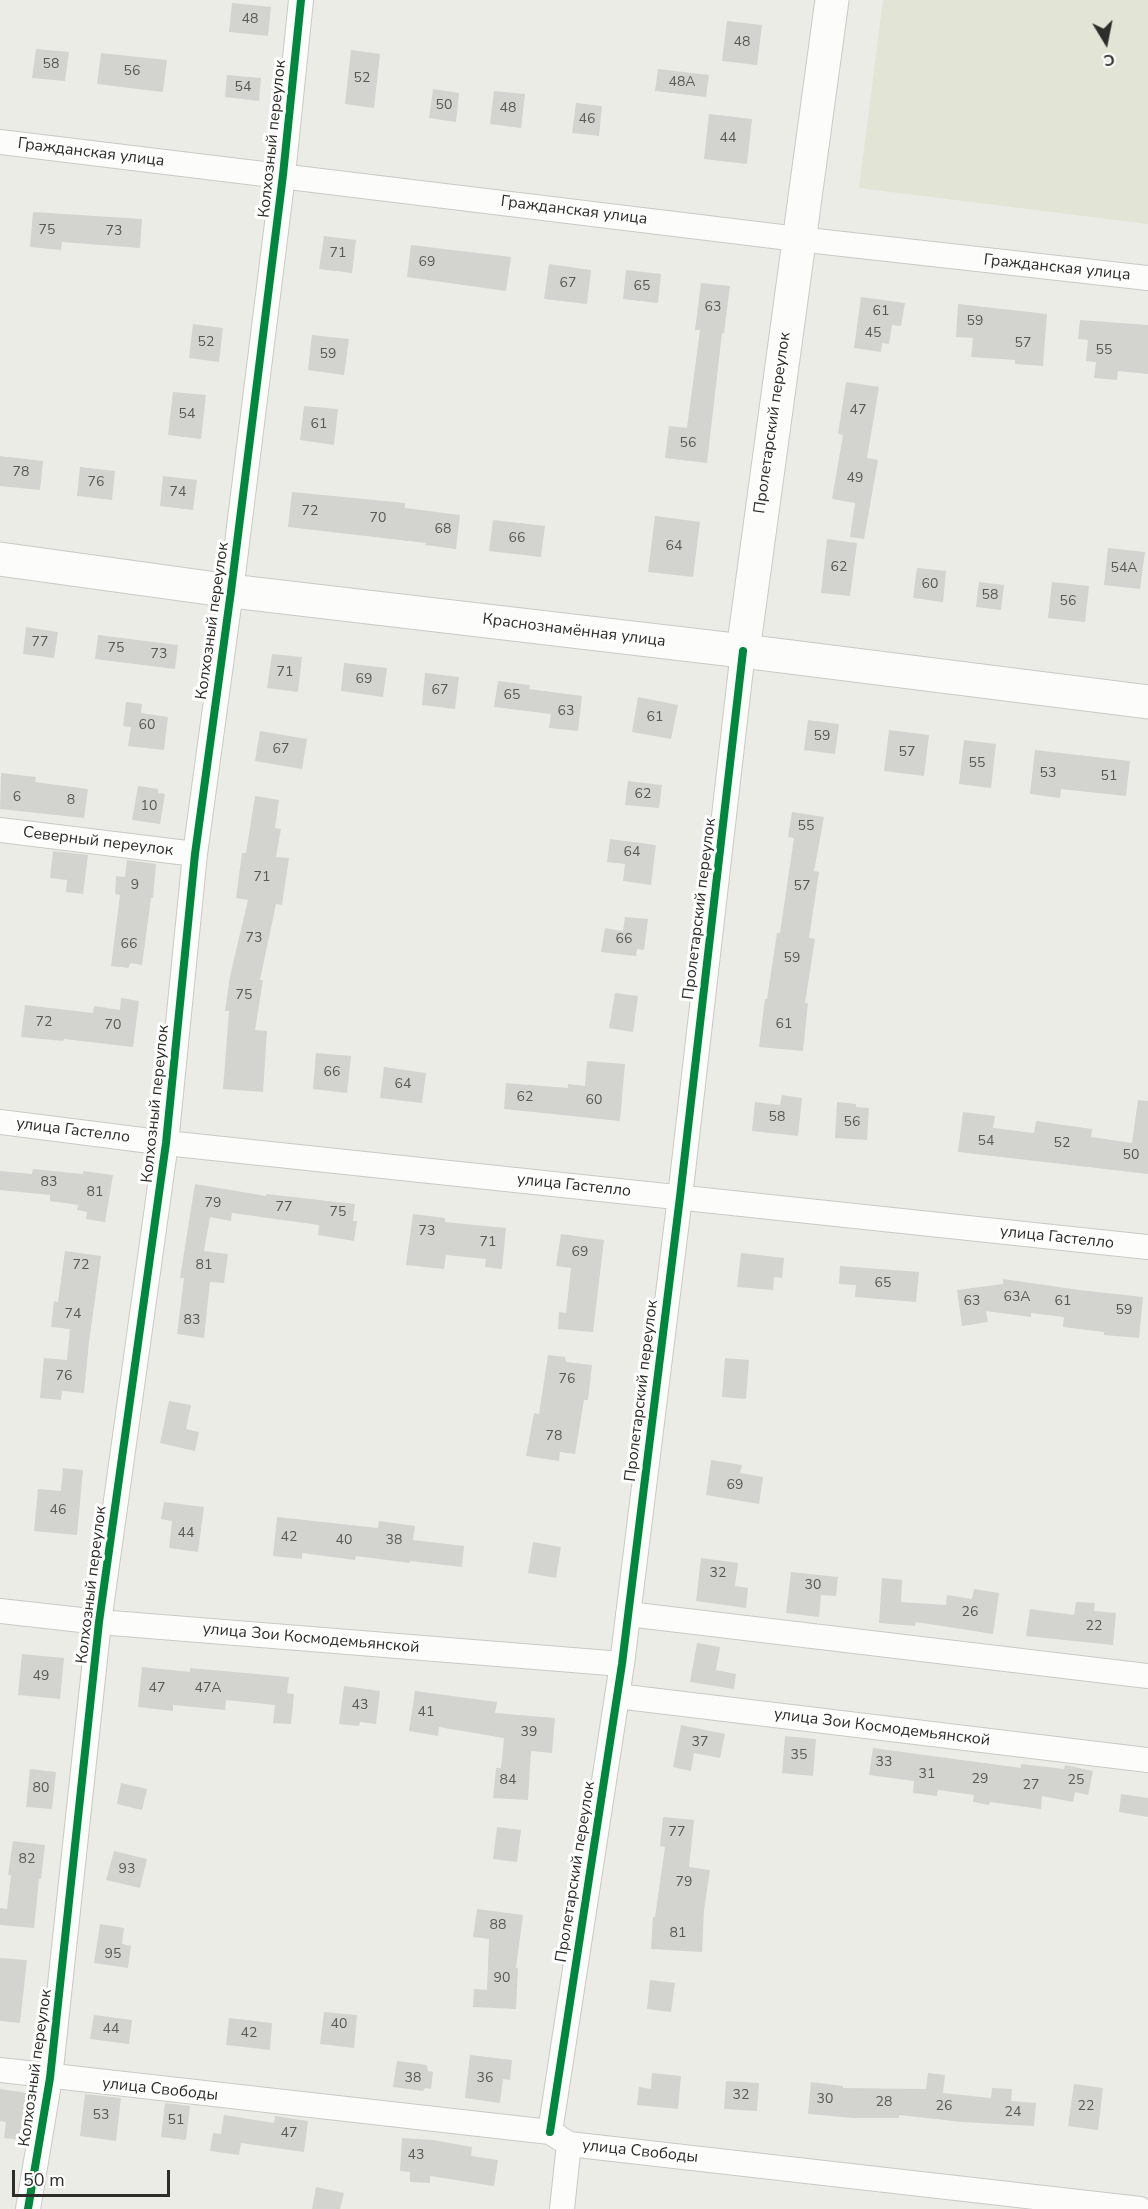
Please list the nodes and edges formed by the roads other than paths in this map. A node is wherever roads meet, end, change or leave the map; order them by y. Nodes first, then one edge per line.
1 (301, 0) edge
2 (832, 0) edge
3 (0, 142) edge
4 (283, 175) junction
5 (798, 239) junction
6 (1148, 278) edge
7 (0, 559) edge
8 (231, 591) junction
9 (743, 651) junction
10 (1148, 702) edge
11 (0, 830) edge
12 (195, 854) junction
13 (0, 1122) edge
14 (166, 1143) junction
15 (680, 1197) junction
16 (1148, 1247) edge
17 (0, 1611) edge
18 (628, 1614) junction
19 (99, 1622) junction
20 (622, 1664) junction
21 (1148, 1676) edge
22 (617, 1696) junction
23 (1148, 1760) edge
24 (0, 2070) edge
25 (51, 2078) junction
26 (560, 2138) junction
27 (28, 2209) edge
28 (562, 2209) edge
29 (1140, 2209) edge

1 - 4 street, Колхозный переулок
2 - 5 main road, Пролетарский переулок
3 - 4 street, Гражданская улица
4 - 5 street, Гражданская улица
4 - 8 street, Колхозный переулок
5 - 6 street, Гражданская улица
5 - 9 main road, Пролетарский переулок
7 - 8 main road, Краснознамённая улица
8 - 9 main road, Краснознамённая улица
8 - 12 street, Колхозный переулок
9 - 10 main road, Краснознамённая улица
9 - 15 street, Пролетарский переулок
11 - 12 street, Северный переулок
12 - 14 street, Колхозный переулок
13 - 14 street, улица Гастелло
14 - 15 street, улица Гастелло
14 - 19 street, Колхозный переулок
15 - 16 street, улица Гастелло
15 - 18 street, Пролетарский переулок
17 - 19 street, улица Зои Космодемьянской
18 - 20 street, Пролетарский переулок
18 - 21 street
19 - 20 street, улица Зои Космодемьянской
19 - 25 street, Колхозный переулок
20 - 22 street, Пролетарский переулок
22 - 23 street, улица Зои Космодемьянской
22 - 26 street, Пролетарский переулок
24 - 25 street, улица Свободы
25 - 26 street, улица Свободы
25 - 27 street, Колхозный переулок
26 - 28 street, Пролетарский переулок
26 - 29 street, улица Свободы

